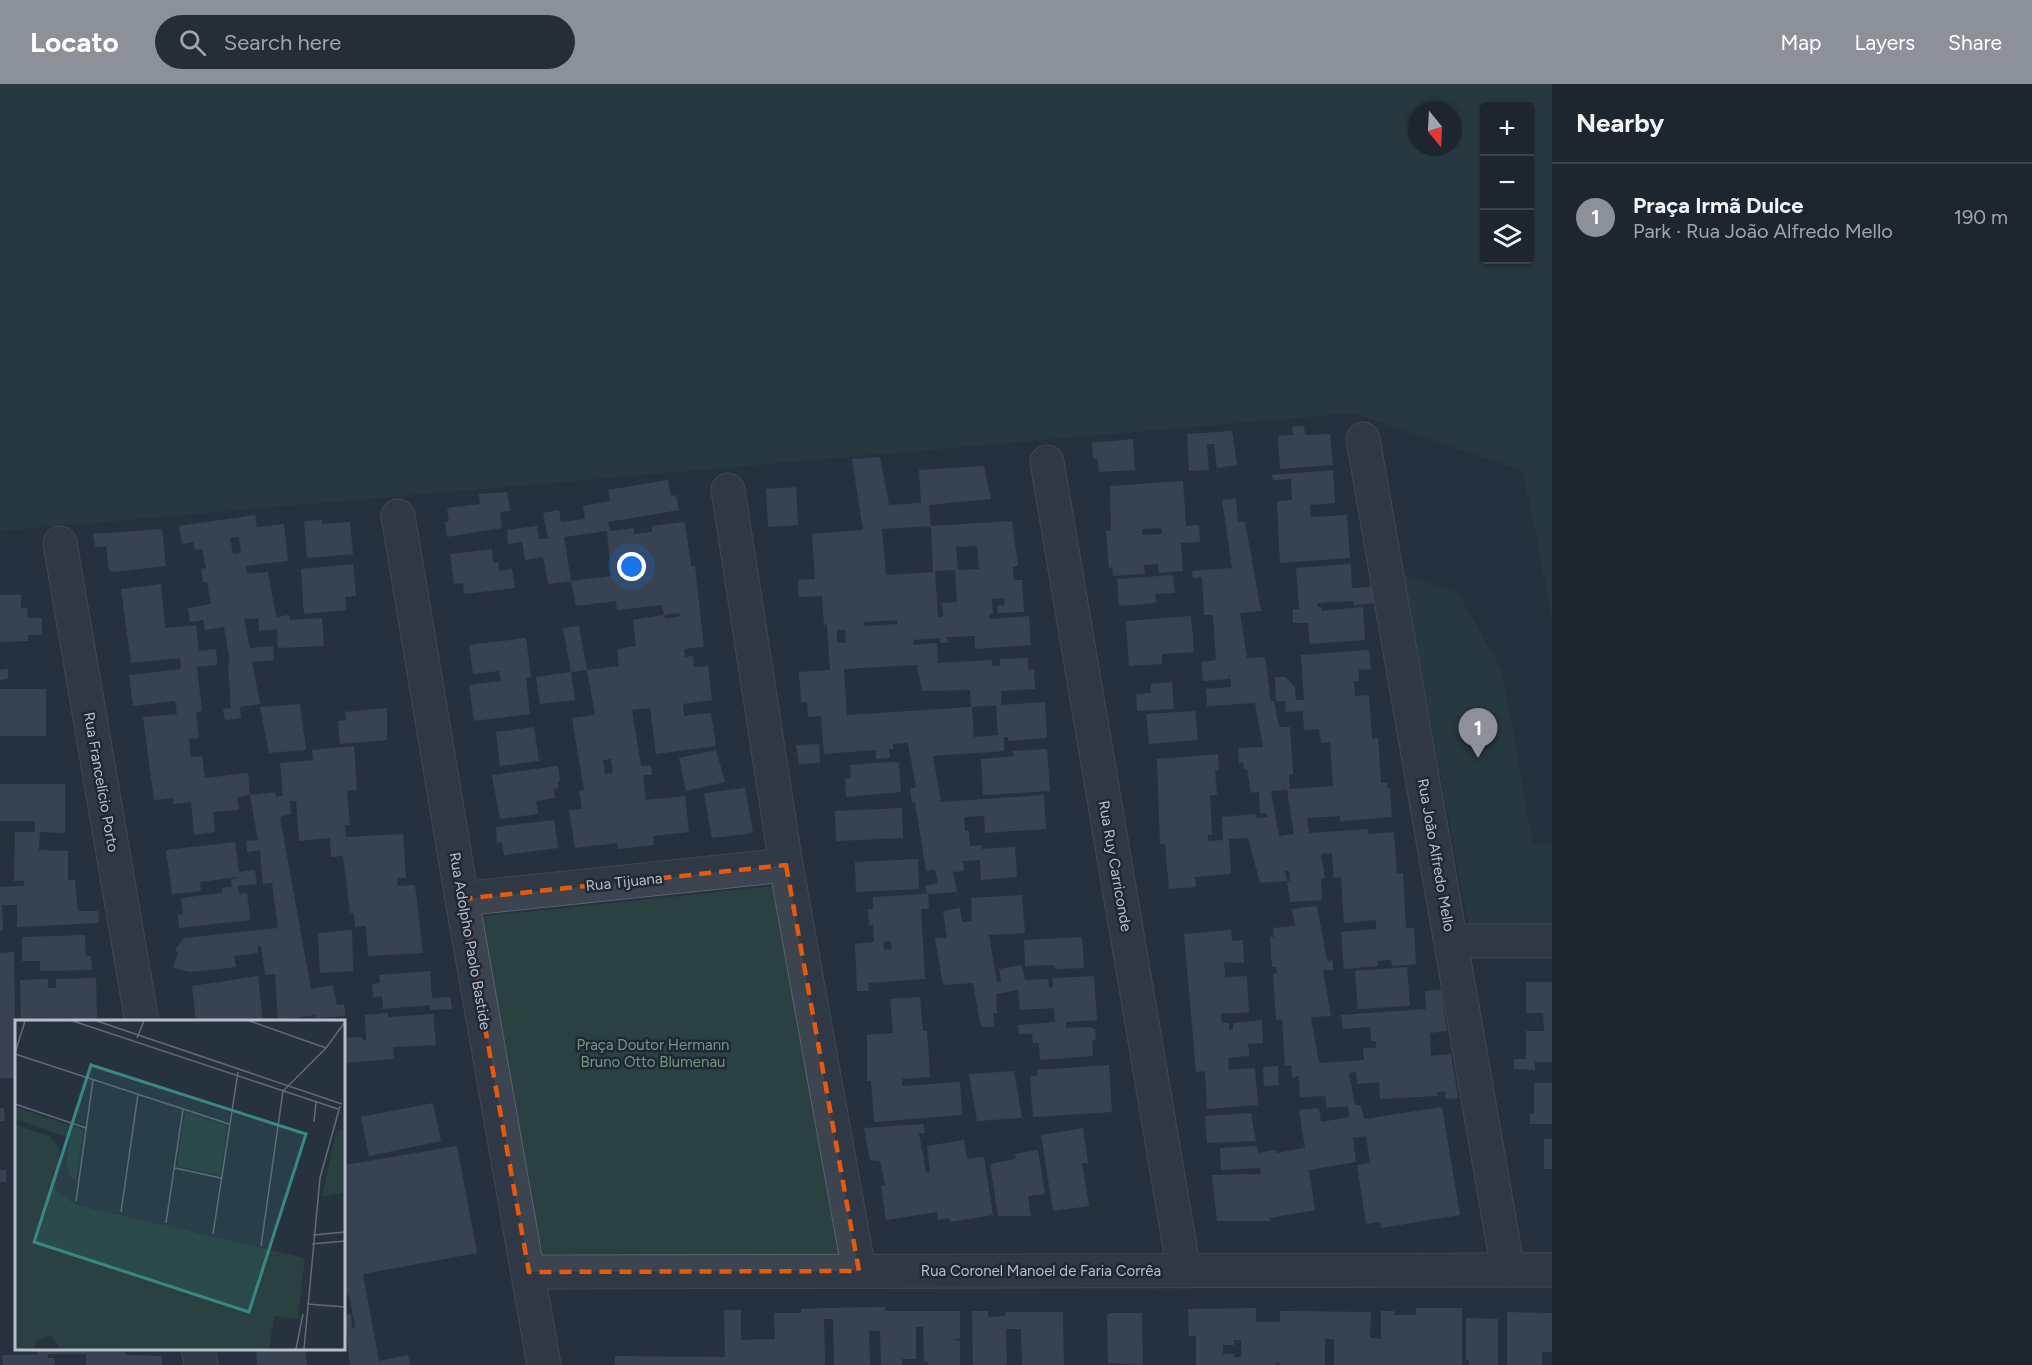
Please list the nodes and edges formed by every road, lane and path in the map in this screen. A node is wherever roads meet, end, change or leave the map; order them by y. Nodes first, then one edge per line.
1 (1363, 439) dead end
2 (1047, 462) dead end
3 (728, 490) dead end
4 (398, 516) dead end
5 (60, 543) dead end
6 (786, 865) junction
7 (462, 899) junction
8 (1451, 941) junction
9 (1552, 941) edge
10 (142, 1020) edge
11 (1508, 1270) junction
12 (1552, 1270) edge
13 (859, 1271) junction
14 (1184, 1271) junction
15 (529, 1272) junction
16 (198, 1350) edge
17 (201, 1365) edge
18 (544, 1365) edge

1 - 8 street, Rua João Alfredo Mello
2 - 14 street, Rua Ruy Carriconde
3 - 6 street
4 - 7 street, Rua Adolpho Paolo Bastide
5 - 10 street, Rua Francelício Porto
6 - 7 street, Rua Tijuana
6 - 13 street
7 - 15 street, Rua Adolpho Paolo Bastide
8 - 9 street
8 - 11 street, Rua João Alfredo Mello
11 - 12 street, Rua Coronel Manoel de Faria Corrêa
11 - 14 street, Rua Coronel Manoel de Faria Corrêa
13 - 14 street, Rua Coronel Manoel de Faria Corrêa
13 - 15 street, Rua Coronel Manoel de Faria Corrêa
15 - 18 street, Rua Adolpho Paolo Bastide
16 - 17 street

